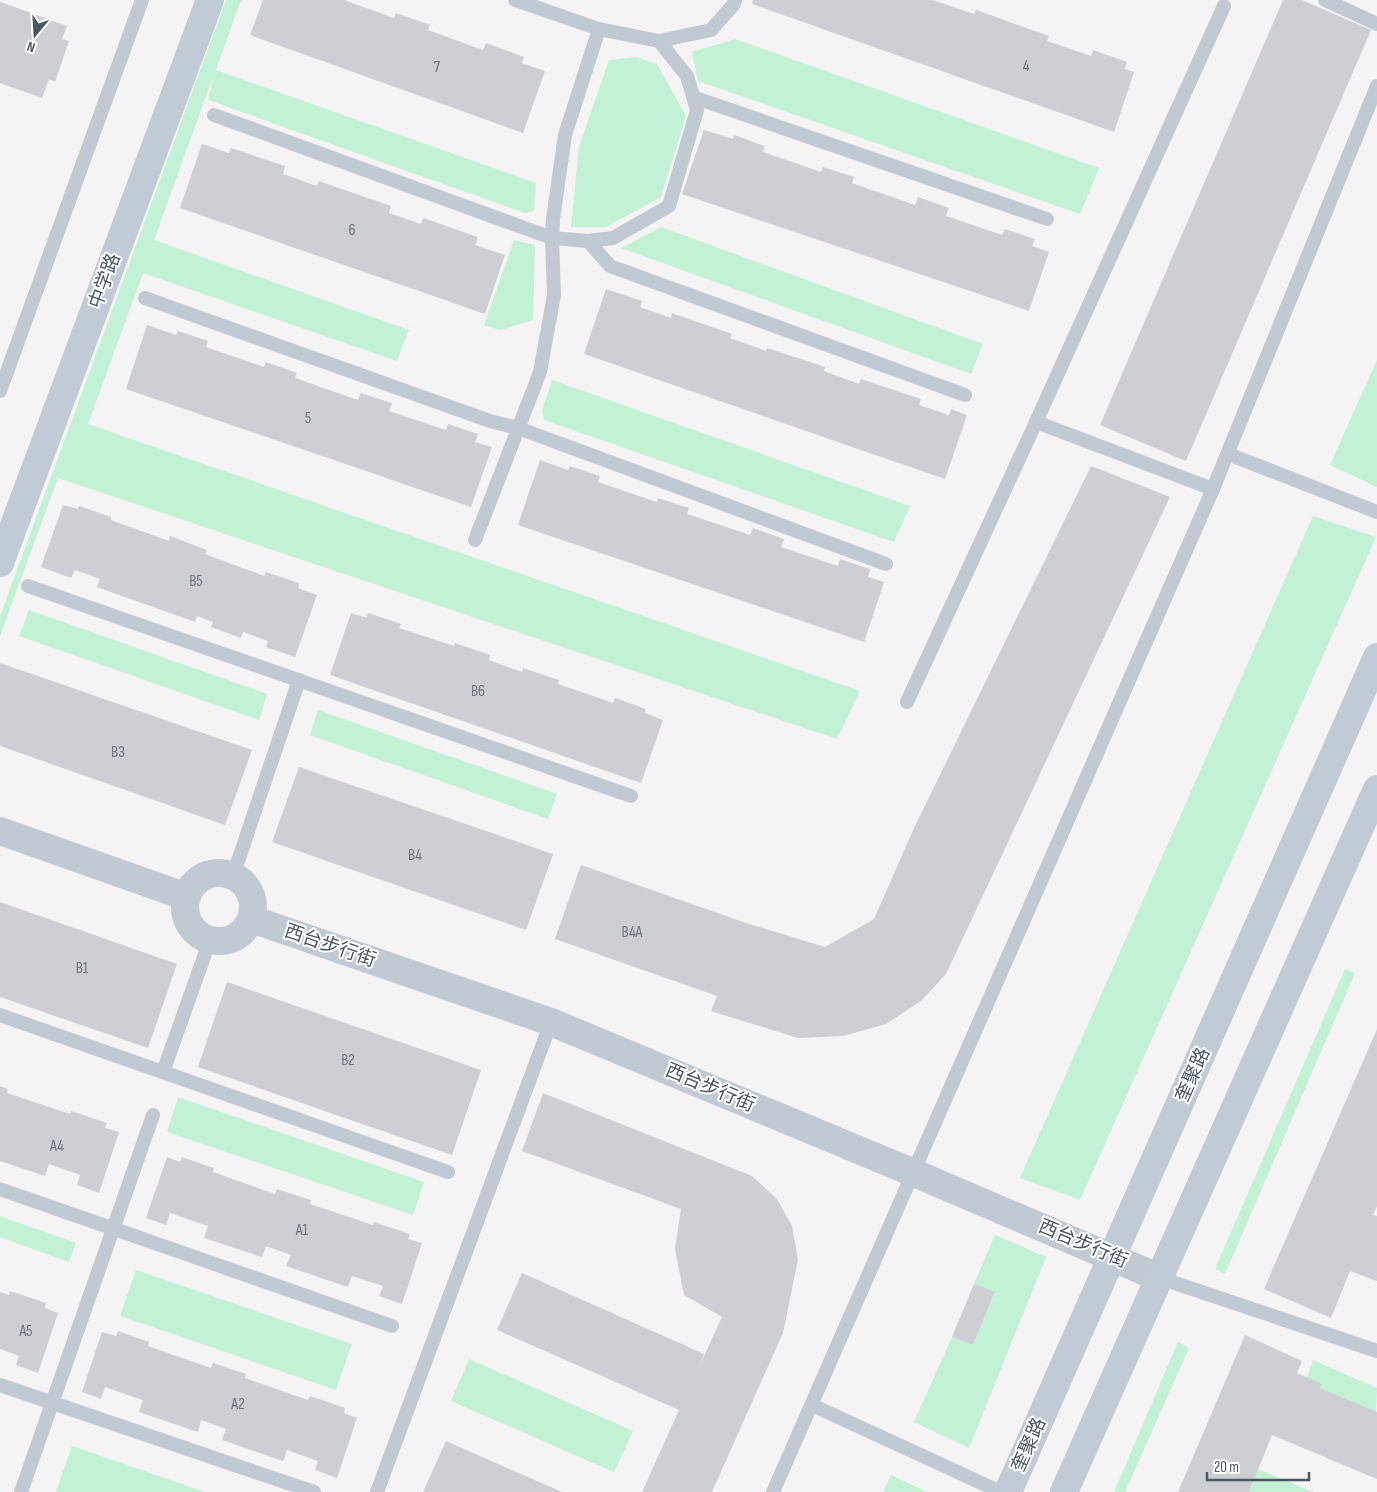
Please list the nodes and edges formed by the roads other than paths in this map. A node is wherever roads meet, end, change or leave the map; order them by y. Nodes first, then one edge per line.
1 (142, 0) edge
2 (210, 0) edge
3 (515, 0) edge
4 (735, 0) edge
5 (1324, 0) edge
6 (1224, 6) dead end
7 (1377, 24) edge
8 (599, 29) junction
9 (660, 41) junction
10 (1377, 86) edge
11 (693, 97) junction
12 (214, 114) dead end
13 (1048, 219) dead end
14 (552, 238) junction
15 (588, 241) junction
16 (145, 298) dead end
17 (0, 391) edge
18 (965, 395) dead end
19 (1036, 422) junction
20 (518, 428) junction
21 (1228, 454) junction
22 (1213, 489) junction
23 (1377, 512) edge
24 (475, 540) dead end
25 (0, 563) edge
26 (886, 564) dead end
27 (28, 586) dead end
28 (1377, 657) edge
29 (299, 680) junction
30 (906, 702) dead end
31 (1377, 789) edge
32 (631, 796) dead end
33 (0, 831) edge
34 (233, 876) junction
35 (187, 897) junction
36 (251, 919) junction
37 (210, 940) junction
38 (0, 1015) edge
39 (551, 1022) junction
40 (163, 1072) junction
41 (153, 1116) dead end
42 (448, 1172) dead end
43 (914, 1173) junction
44 (0, 1189) edge
45 (114, 1229) junction
46 (1112, 1257) junction
47 (1160, 1278) junction
48 (392, 1326) dead end
49 (1377, 1351) edge
50 (0, 1385) edge
51 (52, 1403) junction
52 (812, 1405) junction
53 (21, 1492) edge
54 (314, 1492) edge
55 (377, 1492) edge
56 (773, 1492) edge
57 (1000, 1492) edge
58 (1008, 1492) edge
59 (1064, 1492) edge

1 - 17 lane
2 - 25 main road, 中学路
3 - 8 lane
4 - 9 lane
5 - 7 lane
6 - 19 lane
8 - 9 lane
8 - 14 lane
9 - 11 lane
10 - 21 lane
11 - 13 lane
11 - 15 lane
12 - 14 lane
14 - 15 lane
14 - 20 lane
15 - 18 lane
16 - 20 lane
19 - 22 lane
19 - 30 lane
20 - 24 lane
20 - 26 lane
21 - 22 lane
21 - 23 lane
22 - 43 lane
27 - 29 lane
28 - 46 main road, 奎聚路
29 - 32 lane
29 - 34 lane
31 - 47 main road
33 - 35 street
34 - 35 street
34 - 36 street
35 - 37 street
36 - 37 street
36 - 39 street, 西台步行街
37 - 40 lane
38 - 40 lane
39 - 43 street, 西台步行街
39 - 55 lane
40 - 42 lane
41 - 45 lane
43 - 46 street, 西台步行街
43 - 52 lane
44 - 45 lane
45 - 48 lane
45 - 51 lane
46 - 47 street, 西台步行街
46 - 58 main road, 奎聚路
47 - 49 lane
47 - 59 main road
50 - 51 lane
51 - 53 lane
51 - 54 lane
52 - 56 lane
52 - 57 lane

